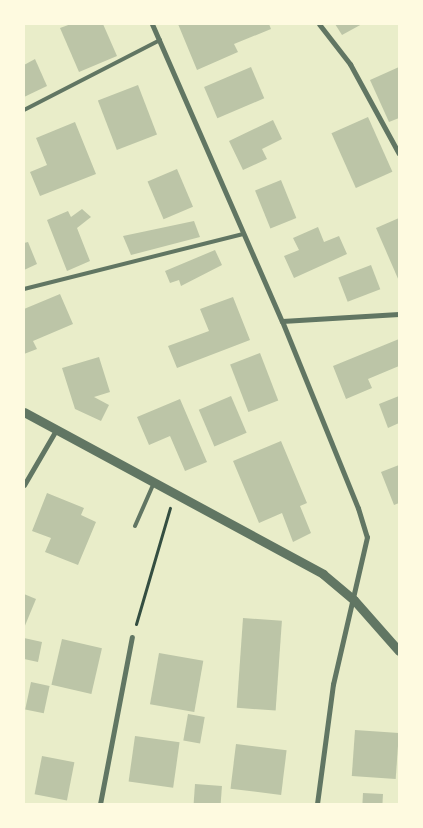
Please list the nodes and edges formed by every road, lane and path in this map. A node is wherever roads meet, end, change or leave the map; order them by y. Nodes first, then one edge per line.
1 (152, 24) edge
2 (319, 24) edge
3 (160, 40) junction
4 (24, 110) edge
5 (399, 154) edge
6 (243, 234) junction
7 (24, 289) edge
8 (399, 314) edge
9 (282, 321) junction
10 (24, 412) edge
11 (56, 430) junction
12 (24, 485) edge
13 (153, 485) junction
14 (174, 495) junction
15 (135, 526) dead end
16 (354, 600) junction
17 (132, 637) joint
18 (399, 651) edge
19 (100, 804) edge
20 (317, 804) edge

1 - 3 street
2 - 5 street
3 - 4 lane
3 - 6 street
6 - 7 lane
6 - 9 street
8 - 9 street
9 - 16 street
10 - 11 street
11 - 12 street
11 - 13 street
13 - 14 street
13 - 15 lane
14 - 16 street
14 - 17 path
16 - 18 street
16 - 20 street
17 - 19 street

